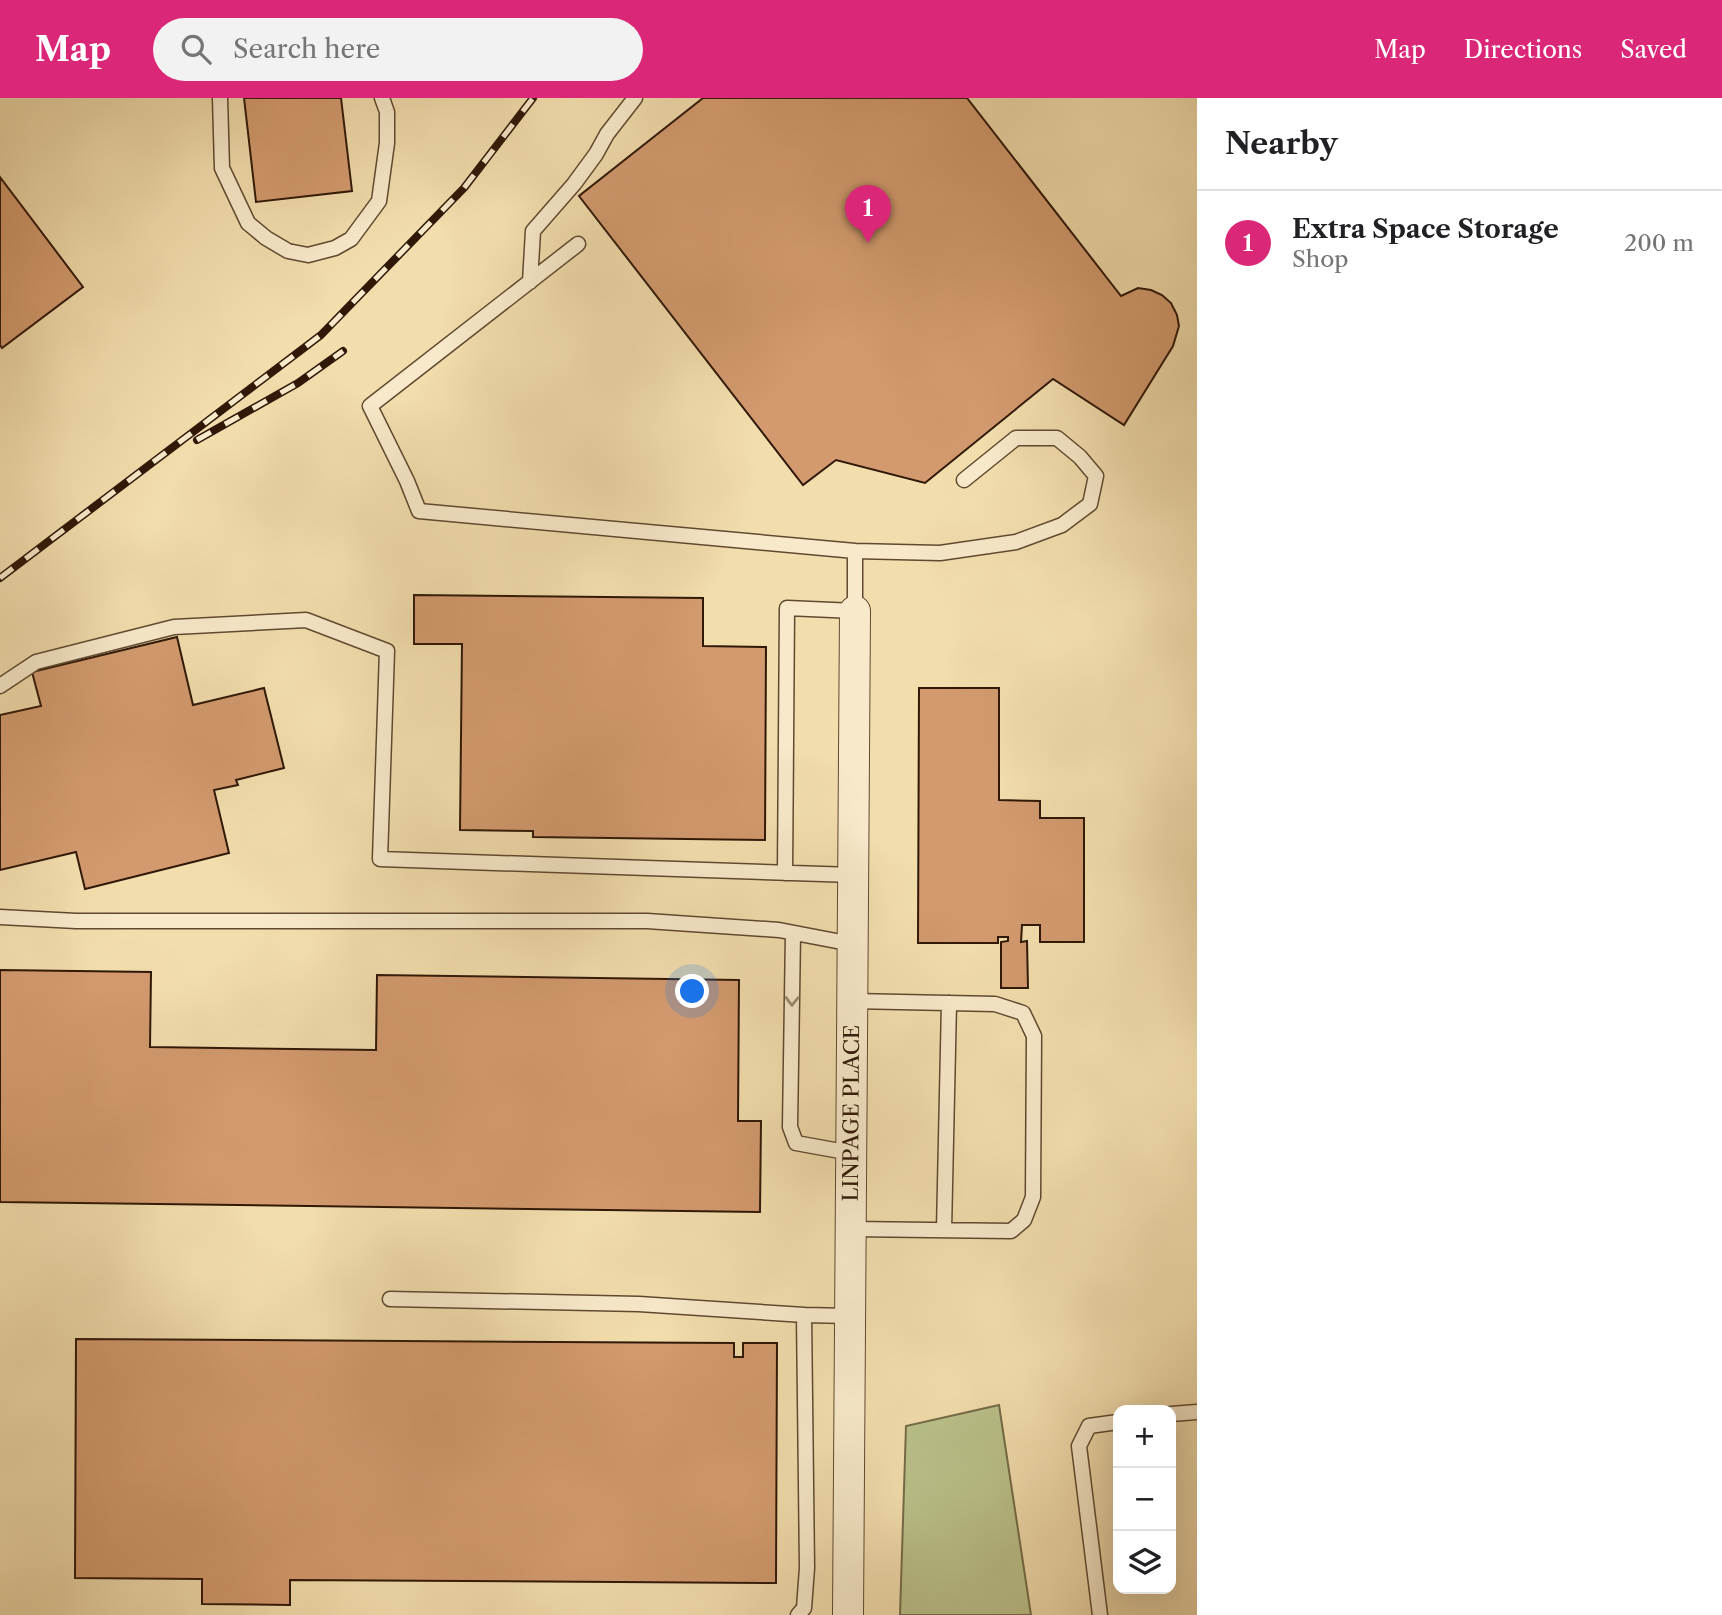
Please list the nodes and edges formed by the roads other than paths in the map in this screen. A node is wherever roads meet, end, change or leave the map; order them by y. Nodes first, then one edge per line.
1 (220, 98) edge
2 (382, 98) edge
3 (635, 98) edge
4 (578, 244) dead end
5 (530, 282) junction
6 (964, 481) dead end
7 (855, 551) junction
8 (855, 611) junction
9 (0, 686) edge
10 (785, 873) junction
11 (853, 875) junction
12 (0, 917) edge
13 (793, 933) junction
14 (852, 944) junction
15 (852, 1001) junction
16 (948, 1003) junction
17 (851, 1153) junction
18 (851, 1229) junction
19 (944, 1230) junction
20 (390, 1299) dead end
21 (804, 1315) junction
22 (850, 1316) junction
23 (1197, 1412) edge
24 (1176, 1414) edge
25 (1113, 1423) edge
26 (798, 1615) edge
27 (848, 1615) edge
28 (1100, 1615) edge

1 - 2 lane
3 - 5 lane
4 - 5 lane
5 - 7 lane
6 - 7 lane
7 - 8 lane
8 - 10 lane
8 - 11 street, LINPAGE PLACE
9 - 10 lane
10 - 11 lane
11 - 14 street, LINPAGE PLACE
12 - 13 lane
13 - 14 lane
13 -> 17 lane
14 - 15 street, LINPAGE PLACE
15 - 16 lane
15 - 17 street, LINPAGE PLACE
16 - 19 lane
16 - 19 lane
17 - 18 street, LINPAGE PLACE
18 - 19 lane
18 - 22 street, LINPAGE PLACE
20 - 21 lane
21 - 22 lane
21 - 26 lane
22 - 27 street, LINPAGE PLACE
23 - 24 lane
25 - 28 lane

